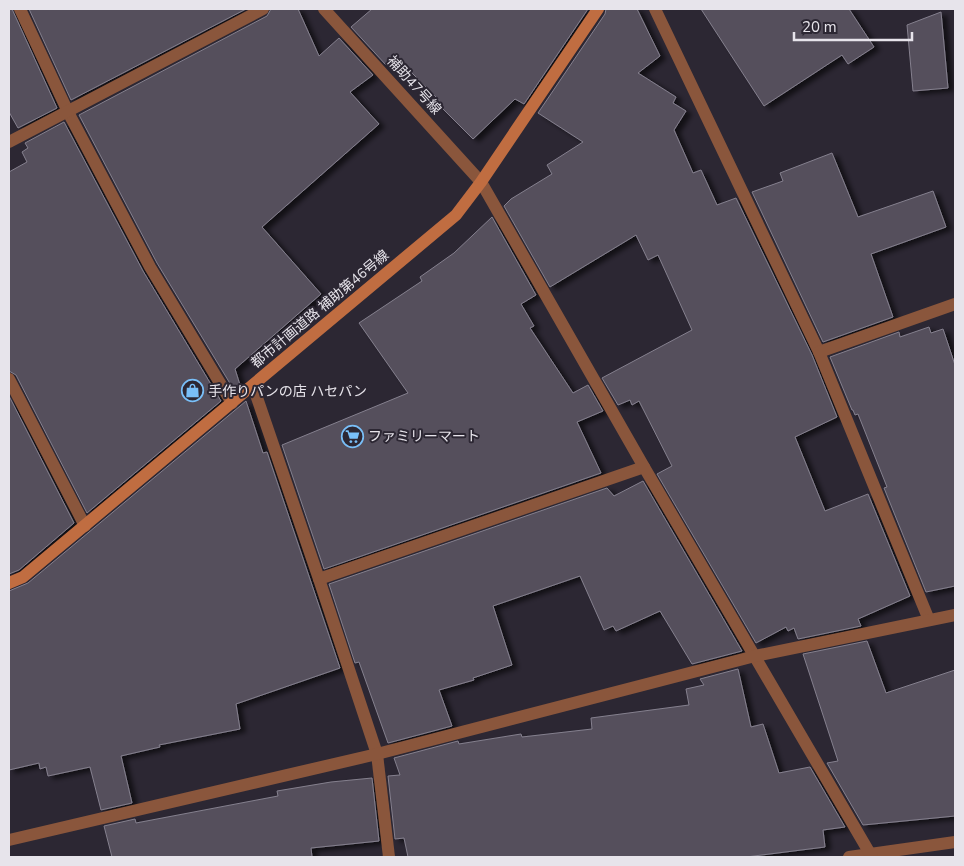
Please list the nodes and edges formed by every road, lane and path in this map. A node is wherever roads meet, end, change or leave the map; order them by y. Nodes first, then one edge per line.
1 (20, 9) edge
2 (263, 9) edge
3 (324, 9) edge
4 (598, 9) edge
5 (655, 9) edge
6 (68, 112) junction
7 (9, 142) edge
8 (481, 182) junction
9 (955, 304) edge
10 (819, 352) junction
11 (9, 378) edge
12 (252, 386) junction
13 (232, 404) junction
14 (644, 466) junction
15 (85, 526) junction
16 (319, 579) junction
17 (9, 583) edge
18 (955, 614) edge
19 (929, 620) junction
20 (755, 656) junction
21 (377, 754) junction
22 (9, 840) edge
23 (955, 842) edge
24 (871, 856) edge
25 (389, 857) edge
26 (849, 857) edge

1 - 6 street
2 - 6 street
3 - 8 street, 補助47号線
4 - 8 street, 都市計画道路 補助第46号線
5 - 10 street
6 - 7 street
6 - 13 street
8 - 12 street, 都市計画道路 補助第46号線
8 - 14 street, 補助47号線
9 - 10 street
10 - 19 street
11 - 15 street
12 - 13 street, 都市計画道路 補助第46号線
12 - 16 street
13 - 15 street, 都市計画道路 補助第46号線
14 - 16 street
14 - 20 street, 補助47号線
15 - 17 street, 都市計画道路 補助第46号線
16 - 21 street
18 - 19 street
19 - 20 street
20 - 21 street
20 - 24 street, 補助47号線
21 - 22 street
21 - 25 street
23 - 24 street
24 - 26 street

